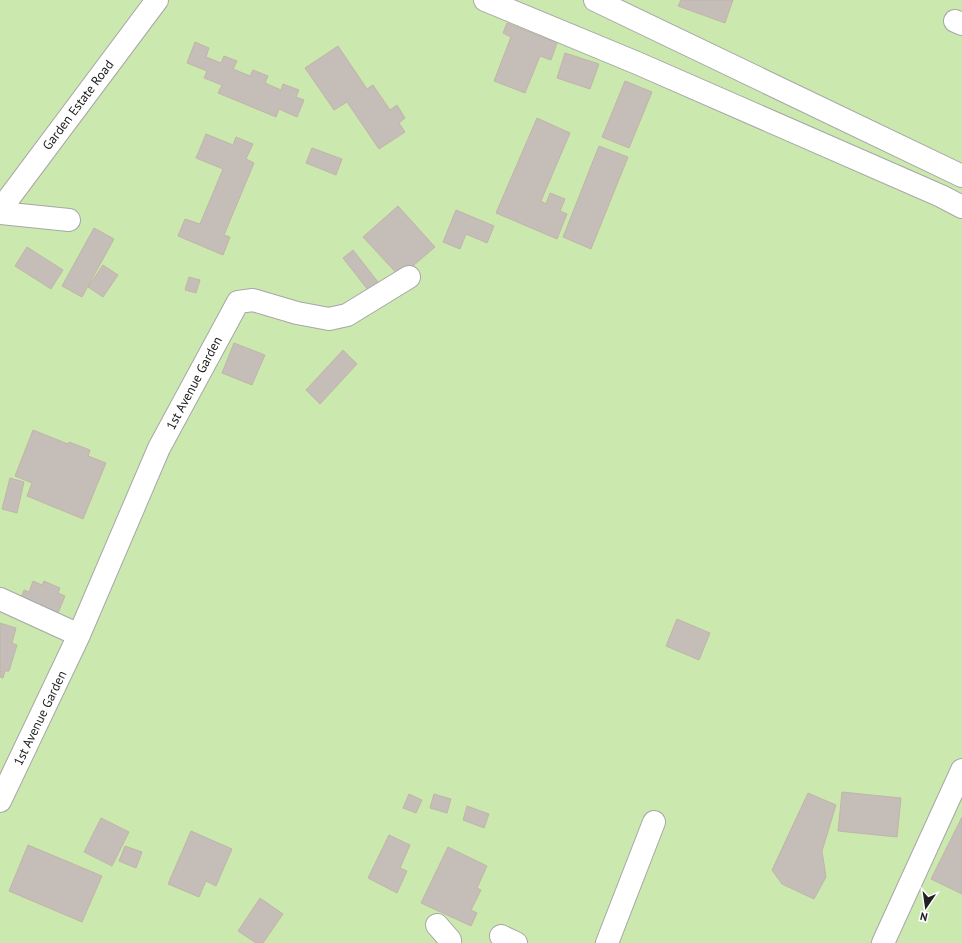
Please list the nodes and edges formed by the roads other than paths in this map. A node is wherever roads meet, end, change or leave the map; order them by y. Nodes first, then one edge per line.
1 (157, 0) edge
2 (485, 0) edge
3 (596, 0) edge
4 (962, 176) edge
5 (962, 207) edge
6 (0, 210) edge
7 (0, 213) edge
8 (69, 220) dead end
9 (409, 277) dead end
10 (0, 599) edge
11 (79, 635) junction
12 (962, 770) edge
13 (0, 801) edge
14 (654, 822) dead end
15 (437, 925) dead end
16 (450, 943) edge
17 (607, 943) edge
18 (883, 943) edge

1 - 6 street, Garden Estate Road
2 - 5 street
3 - 4 street
7 - 8 street
9 - 11 street, 1st Avenue Garden
10 - 11 street
11 - 13 street, 1st Avenue Garden
12 - 18 street
14 - 17 street
15 - 16 street

